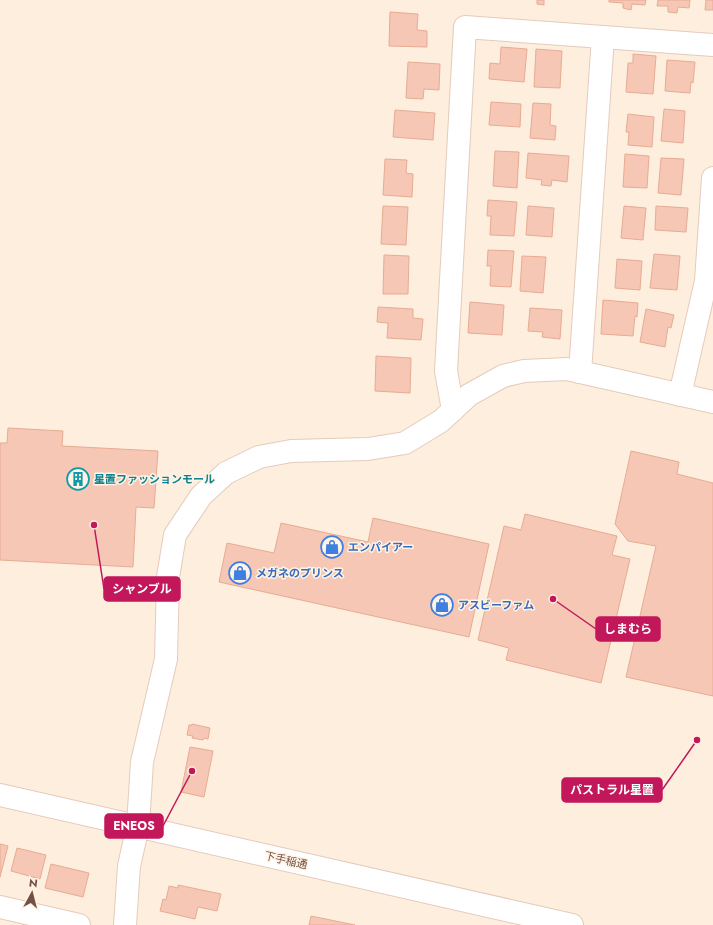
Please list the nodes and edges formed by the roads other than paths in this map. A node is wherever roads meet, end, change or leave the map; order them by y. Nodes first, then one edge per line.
1 (603, 37) junction
2 (713, 45) edge
3 (713, 178) edge
4 (710, 281) edge
5 (580, 372) junction
6 (680, 395) junction
7 (713, 402) edge
8 (453, 410) junction
9 (0, 795) edge
10 (138, 826) junction
11 (0, 907) edge
12 (79, 925) edge
13 (124, 925) edge
14 (572, 925) edge

1 - 2 street
1 - 5 street
1 - 8 street
3 - 4 street
4 - 6 street
5 - 6 street
5 - 8 street
6 - 7 street
8 - 10 street
9 - 10 street, 下手稲通
10 - 13 street
10 - 14 street, 下手稲通
11 - 12 street

